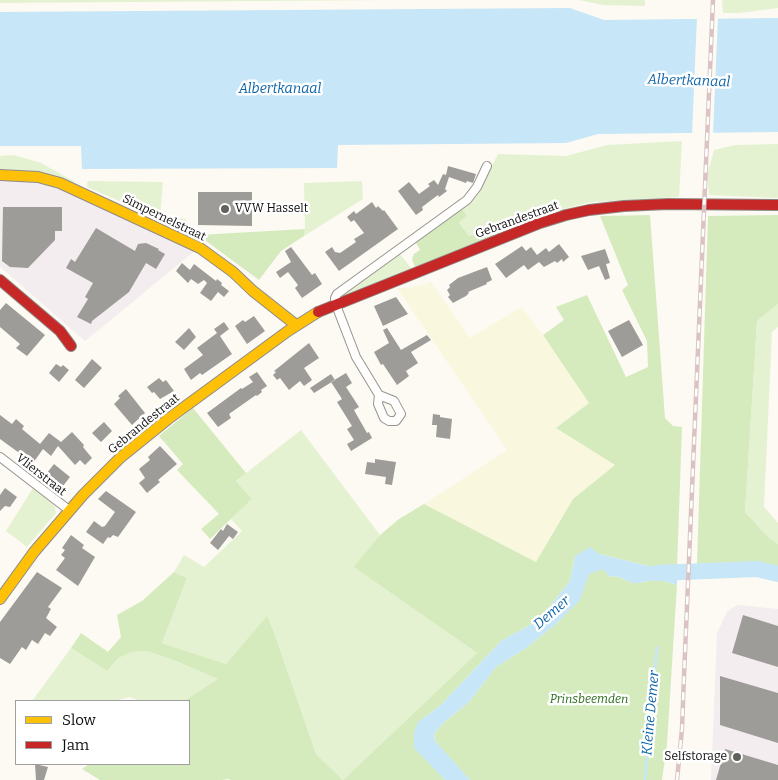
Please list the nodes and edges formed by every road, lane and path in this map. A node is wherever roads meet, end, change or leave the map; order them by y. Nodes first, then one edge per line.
1 (488, 166) dead end
2 (0, 175) edge
3 (778, 205) edge
4 (0, 280) edge
5 (336, 305) junction
6 (296, 326) junction
7 (71, 346) dead end
8 (379, 395) dead end
9 (0, 457) edge
10 (69, 510) junction
11 (0, 599) edge

1 - 5 street
2 - 6 street, Simpernelstraat
3 - 5 street, Gebrandestraat
4 - 7 street
5 - 6 street, Gebrandestraat
5 - 8 street
6 - 10 street, Gebrandestraat
9 - 10 street, Vlierstraat
10 - 11 street, Gebrandestraat

